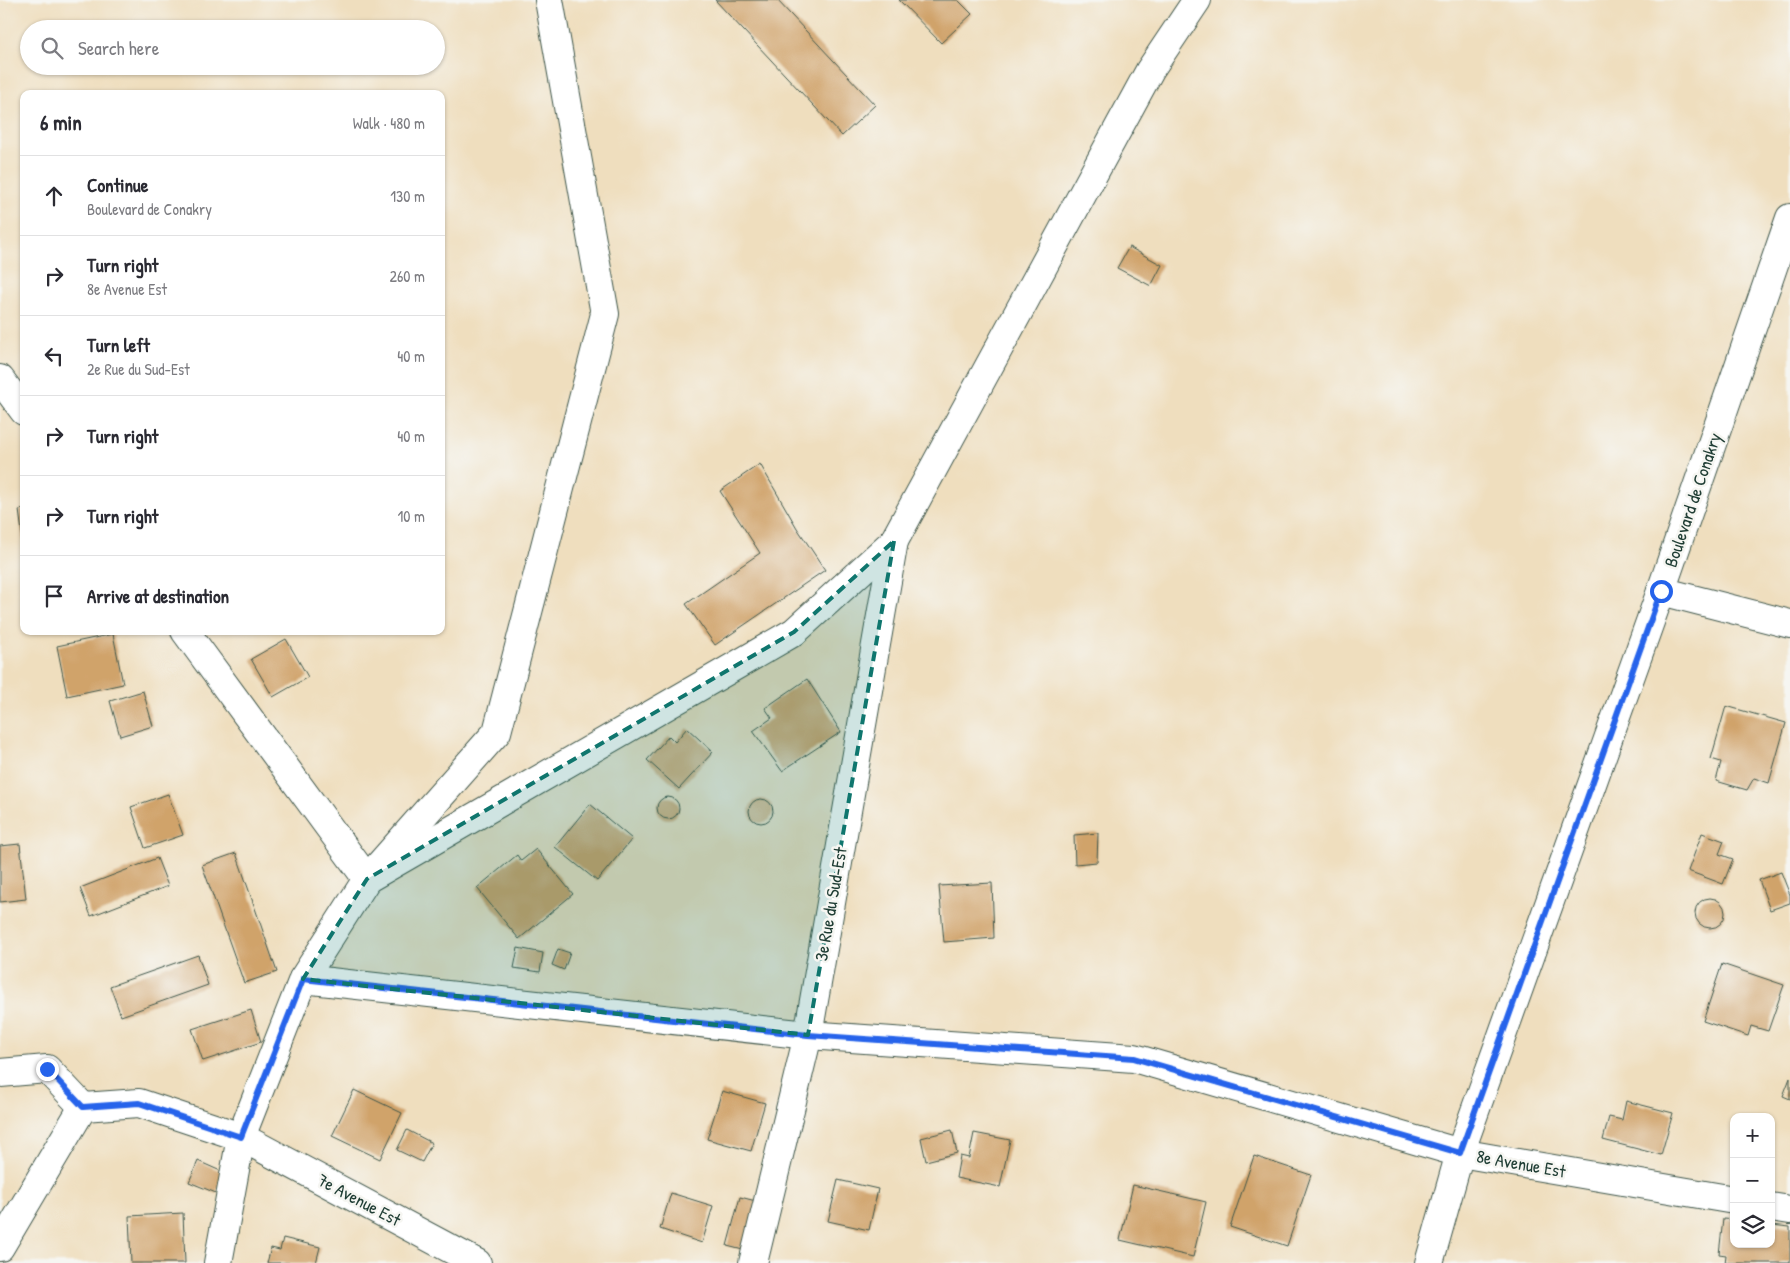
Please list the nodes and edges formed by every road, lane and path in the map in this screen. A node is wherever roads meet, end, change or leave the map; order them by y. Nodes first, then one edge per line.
1 (548, 0) edge
2 (1197, 0) edge
3 (1790, 218) edge
4 (0, 379) edge
5 (20, 406) edge
6 (894, 541) junction
7 (1661, 591) junction
8 (1790, 624) edge
9 (188, 635) edge
10 (367, 879) junction
11 (303, 979) junction
12 (808, 1035) junction
13 (0, 1073) edge
14 (83, 1107) junction
15 (241, 1137) junction
16 (1460, 1153) junction
17 (1730, 1199) edge
18 (1775, 1208) edge
19 (1790, 1210) edge
20 (0, 1247) edge
21 (218, 1263) edge
22 (477, 1263) edge
23 (753, 1263) edge
24 (1429, 1263) edge

1 - 10 street
2 - 6 street
3 - 7 street, Boulevard de Conakry
4 - 5 street
6 - 10 street
6 - 12 street, 3e Rue du Sud-Est
7 - 8 street
7 - 16 street, Boulevard de Conakry
9 - 10 street
10 - 11 street
11 - 12 street, 8e Avenue Est
11 - 15 street
12 - 16 street, 8e Avenue Est
12 - 23 street, 3e Rue du Sud-Est
13 - 14 street
14 - 15 street, 7e Avenue Est
14 - 20 street
15 - 21 street
15 - 22 street, 7e Avenue Est
16 - 17 street, 8e Avenue Est
16 - 24 street, Boulevard de Conakry
18 - 19 street

